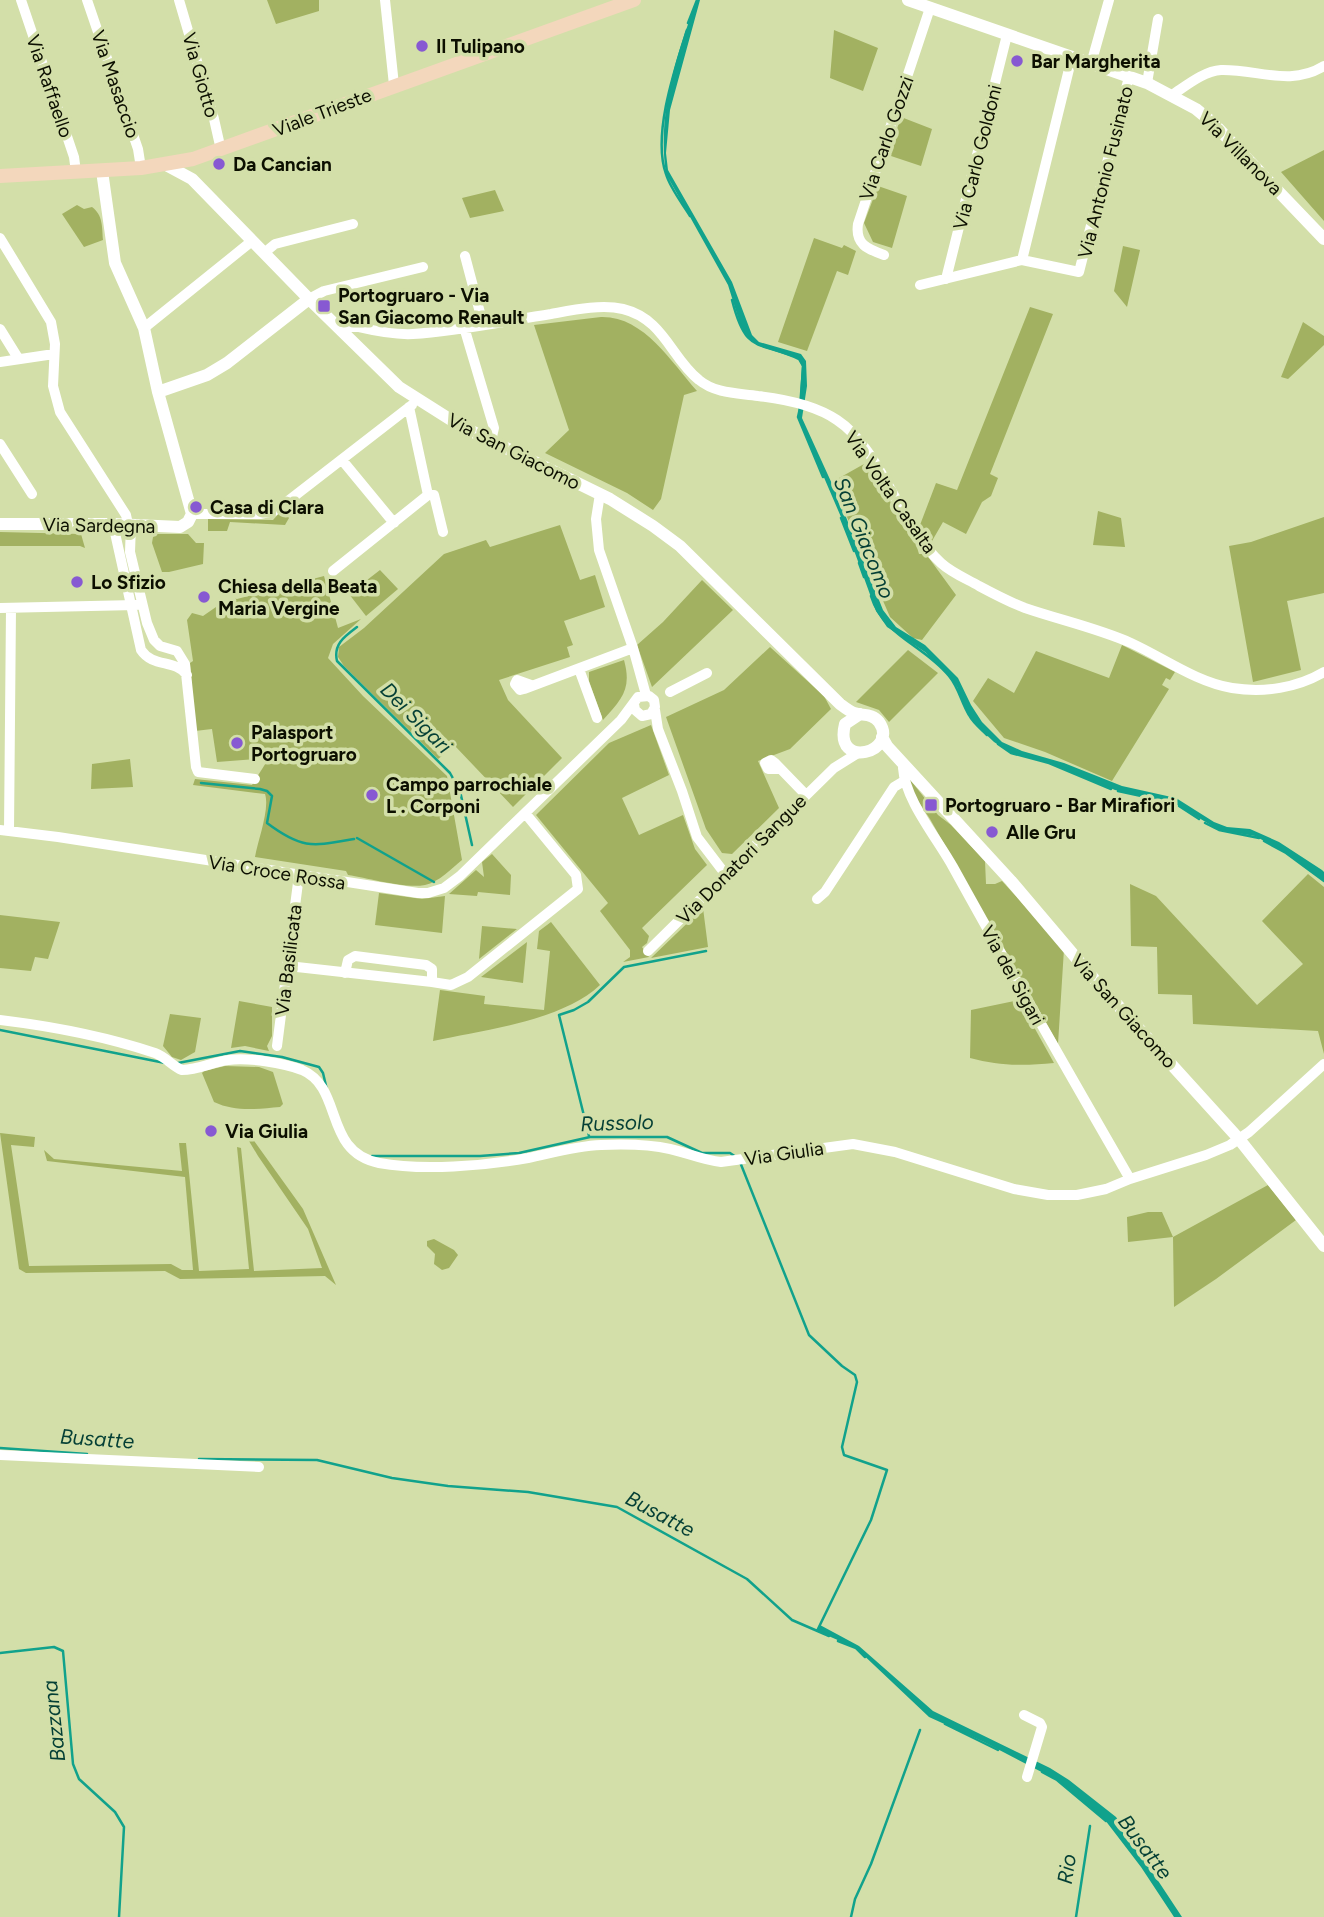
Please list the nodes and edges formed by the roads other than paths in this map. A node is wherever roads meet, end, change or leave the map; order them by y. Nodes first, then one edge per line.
1 (21, 0) edge
2 (87, 0) edge
3 (179, 0) edge
4 (385, 0) edge
5 (634, 0) edge
6 (908, 0) edge
7 (1109, 0) edge
8 (930, 8) junction
9 (1158, 19) dead end
10 (1007, 35) junction
11 (1072, 57) junction
12 (1091, 64) junction
13 (1324, 66) edge
14 (1129, 77) junction
15 (1147, 83) junction
16 (394, 85) junction
17 (1172, 95) junction
18 (214, 152) junction
19 (141, 168) junction
20 (181, 168) junction
21 (102, 171) junction
22 (76, 172) junction
23 (0, 176) edge
24 (353, 224) dead end
25 (0, 238) edge
26 (1324, 239) edge
27 (252, 241) junction
28 (264, 253) junction
29 (884, 255) dead end
30 (465, 256) dead end
31 (1023, 260) junction
32 (423, 268) dead end
33 (946, 279) junction
34 (920, 285) dead end
35 (309, 299) junction
36 (483, 324) junction
37 (464, 327) junction
38 (144, 328) junction
39 (0, 329) edge
40 (342, 330) junction
41 (54, 355) junction
42 (18, 358) junction
43 (0, 362) edge
44 (158, 392) junction
45 (413, 404) junction
46 (491, 441) junction
47 (0, 444) edge
48 (342, 460) junction
49 (32, 494) dead end
50 (600, 494) junction
51 (428, 495) junction
52 (288, 501) dead end
53 (274, 511) dead end
54 (192, 514) junction
55 (394, 523) junction
56 (0, 524) edge
57 (113, 524) junction
58 (130, 524) junction
59 (443, 532) dead end
60 (333, 571) dead end
61 (141, 604) junction
62 (130, 606) junction
63 (5, 608) edge
64 (160, 646) junction
65 (633, 648) junction
66 (152, 661) junction
67 (579, 668) junction
68 (1324, 672) edge
69 (707, 673) dead end
70 (187, 675) junction
71 (531, 685) dead end
72 (647, 701) junction
73 (840, 704) junction
74 (860, 714) junction
75 (642, 716) junction
76 (597, 718) dead end
77 (621, 720) junction
78 (844, 727) junction
79 (658, 729) junction
80 (882, 737) junction
81 (845, 741) junction
82 (864, 752) junction
83 (834, 768) junction
84 (779, 769) dead end
85 (904, 775) junction
86 (255, 779) dead end
87 (919, 780) junction
88 (806, 795) junction
89 (525, 813) junction
90 (5, 831) edge
91 (299, 875) junction
92 (726, 875) junction
93 (817, 899) dead end
94 (648, 951) dead end
95 (288, 966) junction
96 (345, 972) junction
97 (432, 982) junction
98 (0, 1020) edge
99 (277, 1046) dead end
100 (1324, 1064) edge
101 (1239, 1139) junction
102 (1130, 1179) junction
103 (1324, 1246) edge
104 (0, 1455) edge
105 (259, 1467) dead end
106 (1024, 1715) dead end
107 (1029, 1770) dead end

1 - 22 street, Via Raffaello
2 - 19 street, Via Masaccio
3 - 18 street, Via Giotto
4 - 16 street
5 - 16 main road, Viale Trieste
6 - 8 street, Via Villanova
7 - 12 street
8 - 10 street, Via Villanova
8 - 29 street, Via Carlo Gozzi
9 - 15 street
10 - 11 street, Via Villanova
10 - 33 street, Via Carlo Goldoni
11 - 12 street, Via Villanova
11 - 31 street
12 - 14 street, Via Villanova
13 - 17 street
14 - 15 street, Via Villanova
14 - 31 street, Via Antonio Fusinato
15 - 17 street, Via Villanova
16 - 18 main road, Viale Trieste
17 - 26 street, Via Villanova
18 - 20 main road, Viale Trieste
19 - 20 main road, Viale Trieste
19 - 21 main road, Viale Trieste
20 - 27 street, Via San Giacomo
21 - 22 main road, Viale Trieste
21 - 38 street
22 - 23 main road, Viale Trieste
24 - 28 street
25 - 41 street
27 - 28 street, Via San Giacomo
27 - 38 street
28 - 35 street, Via San Giacomo
30 - 36 street
31 - 33 street, Via Antonio Fusinato
32 - 35 street
33 - 34 street, Via Antonio Fusinato
35 - 40 street, Via San Giacomo
35 - 44 street
36 - 37 street, Via Volta Casalta
36 - 68 street, Via Volta Casalta
37 - 40 street, Via Volta Casalta
37 - 46 street
38 - 44 street
39 - 42 street
40 - 45 street, Via San Giacomo
41 - 42 street
41 - 58 street
42 - 43 street
44 - 54 street
45 - 46 street, Via San Giacomo
45 - 48 street
45 - 51 street
46 - 50 street, Via San Giacomo
47 - 49 street
48 - 52 street
48 - 55 street
50 - 65 street
50 - 73 street, Via San Giacomo
51 - 55 street
51 - 59 street
53 - 54 street
54 - 58 street, Via Sardegna
55 - 60 street
56 - 57 street, Via Sardegna
57 - 58 street, Via Sardegna
57 - 62 street
58 - 61 street
61 - 62 street
61 - 64 street
62 - 63 street
62 - 66 street
63 - 90 street
64 - 66 street
64 - 70 street
65 - 67 street
65 - 72 street
66 - 70 street
67 - 71 street
67 - 76 street
69 - 72 street
70 - 86 street
72 - 75 street
72 - 75 street, Via Croce Rossa
72 - 77 street, Via Croce Rossa
72 - 79 street
73 - 74 street, Via San Giacomo
73 - 78 street
74 - 78 street
74 - 80 street
75 - 77 street, Via Croce Rossa
75 - 79 street
77 - 89 street, Via Croce Rossa
78 - 81 street
79 - 92 street
80 - 82 street
80 - 87 street, Via San Giacomo
81 - 82 street
81 - 83 street, Via Donatori Sangue
82 - 83 street, Via Donatori Sangue
82 - 85 street, Via San Giacomo
83 - 88 street, Via Donatori Sangue
84 - 88 street
85 - 87 street, Via San Giacomo
85 - 93 street
85 - 102 street, Via dei Sigari
87 - 101 street, Via San Giacomo
88 - 92 street, Via Donatori Sangue
89 - 91 street, Via Croce Rossa
89 - 97 street
90 - 91 street, Via Croce Rossa
91 - 95 street, Via Basilicata
92 - 94 street, Via Donatori Sangue
95 - 96 street
95 - 99 street, Via Basilicata
96 - 97 street
96 - 97 street
98 - 102 street, Via Giulia
100 - 101 street, Via Giulia
101 - 102 street, Via Giulia
101 - 103 street, Via San Giacomo
104 - 105 street
106 - 107 street

